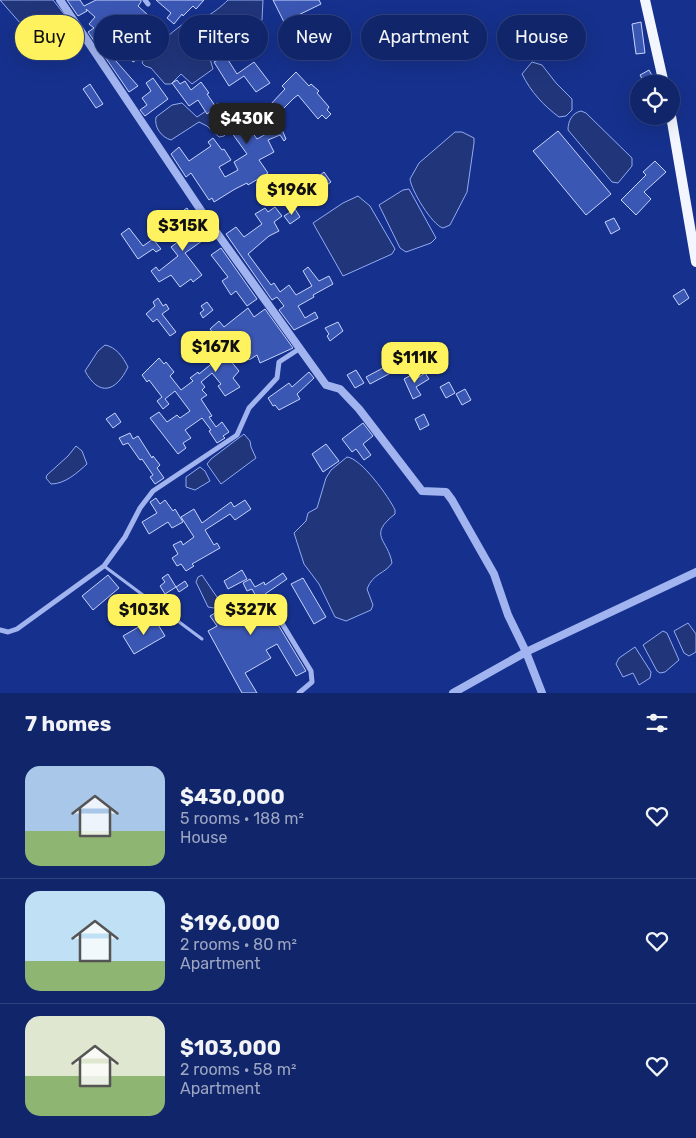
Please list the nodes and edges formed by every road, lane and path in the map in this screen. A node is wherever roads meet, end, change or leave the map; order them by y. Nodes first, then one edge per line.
1 (60, 0) edge
2 (646, 0) edge
3 (662, 75) edge
4 (673, 125) edge
5 (696, 262) edge
6 (299, 349) junction
7 (104, 566) junction
8 (696, 572) edge
9 (269, 602) dead end
10 (0, 630) edge
11 (202, 639) dead end
12 (526, 652) junction
13 (299, 693) edge
14 (453, 693) edge
15 (542, 693) edge

1 - 6 street
2 - 3 highway
4 - 5 highway
6 - 7 street
6 - 12 street
7 - 10 street
7 - 11 lane
8 - 12 street
9 - 13 street
12 - 14 street
12 - 15 street

